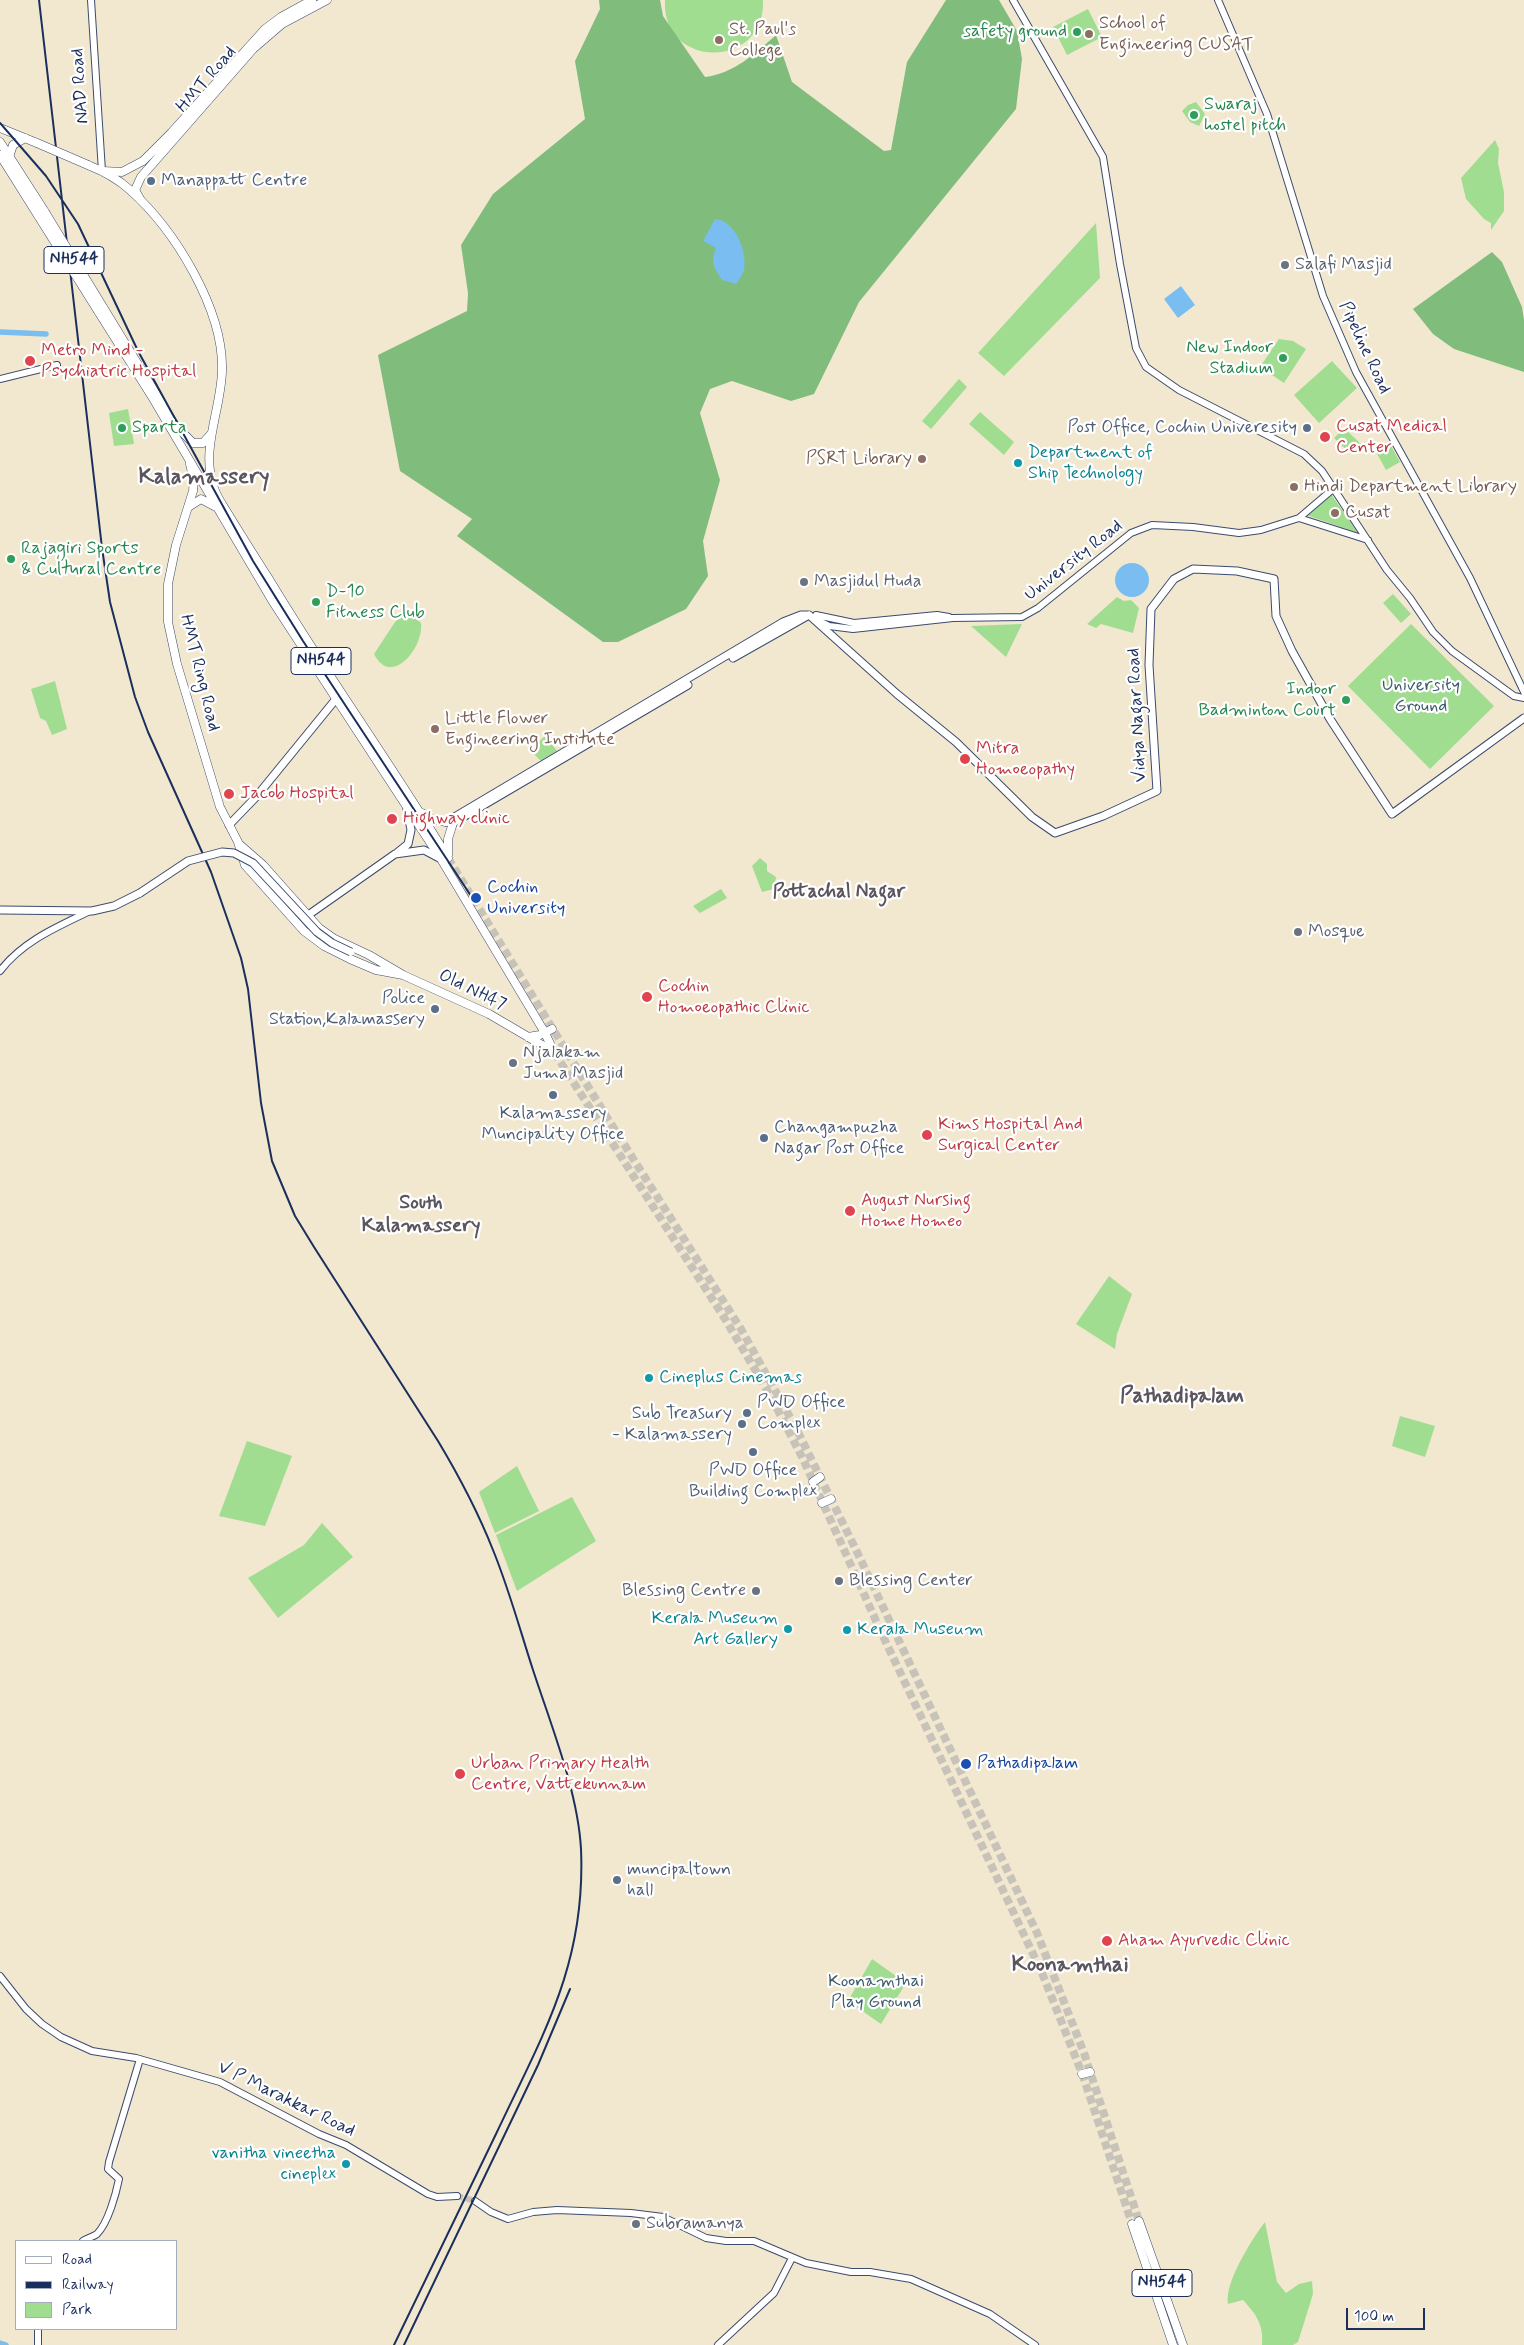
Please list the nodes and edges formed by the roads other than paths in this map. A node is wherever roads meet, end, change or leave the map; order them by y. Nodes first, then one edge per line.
1 (91, 0) edge
2 (312, 0) edge
3 (327, 0) edge
4 (1013, 0) edge
5 (1218, 0) edge
6 (0, 128) edge
7 (25, 138) junction
8 (0, 142) edge
9 (0, 155) edge
10 (9, 157) junction
11 (102, 171) junction
12 (141, 200) junction
13 (42, 215) junction
14 (116, 333) junction
15 (57, 365) dead end
16 (0, 379) edge
17 (211, 434) junction
18 (188, 459) junction
19 (1333, 489) junction
20 (190, 506) junction
21 (216, 507) junction
22 (1299, 518) junction
23 (1368, 540) junction
24 (282, 609) junction
25 (809, 615) junction
26 (1524, 692) edge
27 (1524, 698) edge
28 (336, 699) junction
29 (1524, 718) edge
30 (406, 804) junction
31 (418, 810) junction
32 (449, 822) junction
33 (229, 825) junction
34 (431, 837) junction
35 (238, 842) junction
36 (395, 854) junction
37 (445, 858) junction
38 (0, 910) edge
39 (92, 911) junction
40 (307, 916) junction
41 (296, 923) junction
42 (351, 952) junction
43 (369, 955) junction
44 (379, 960) junction
45 (364, 965) junction
46 (376, 970) junction
47 (0, 971) edge
48 (402, 975) junction
49 (548, 1031) junction
50 (528, 1036) junction
51 (831, 1499) dead end
52 (822, 1503) dead end
53 (0, 1976) edge
54 (140, 2059) junction
55 (458, 2196) tunnel mouth
56 (475, 2201) tunnel mouth
57 (85, 2240) edge
58 (792, 2258) junction
59 (38, 2330) edge
60 (38, 2344) edge
61 (718, 2345) edge
62 (1035, 2345) edge
63 (1173, 2345) edge
64 (1183, 2345) edge

1 - 11 street, NAD Road
2 - 11 main road, HMT Road
3 - 12 main road, HMT Road
4 - 19 street
5 - 26 street, Pipeline Road
6 - 7 main road
7 - 10 main road
7 - 11 main road, bridge
8 - 10 main road, NH544
9 - 13 main road, NH544
10 - 13 main road, NH544
11 - 12 main road
12 - 17 main road
13 - 14 main road, NH544, bridge
14 - 17 main road, NH544
14 - 18 main road, NH544
15 - 16 street
17 - 24 main road, NH544
18 - 20 main road, HMT Ring Road
18 - 21 main road
19 - 22 street
19 - 23 street
20 - 21 main road
20 - 33 main road, HMT Ring Road
21 - 24 main road, NH544
22 - 23 street
22 - 25 street, University Road
23 - 27 street
24 - 28 main road, NH544
24 - 31 main road, NH544
25 - 29 main road, Vidya Nagar Road
25 - 32 main road
28 - 30 main road, NH544
28 - 33 main road
30 - 34 main road, NH544
30 - 36 main road
31 - 32 main road
31 - 34 main road, NH544
32 - 37 main road
33 - 35 main road, HMT Ring Road
34 - 37 main road
35 - 40 main road, HMT Ring Road
35 - 41 main road, HMT Ring Road
36 - 37 main road
36 - 40 main road
37 - 49 main road
38 - 39 main road
39 - 42 main road, bridge
39 - 47 street
40 - 41 main road
40 - 43 main road, Old NH47
41 - 45 main road, Old NH47
42 - 43 main road
42 - 45 main road
43 - 44 main road, Old NH47
44 - 46 main road
44 - 48 main road, Old NH47
45 - 46 main road, Old NH47
46 - 48 main road, Old NH47
48 - 50 main road, Old NH47
49 - 50 main road
49 - 50 main road, Old NH47
51 - 52 main road
53 - 54 street, V P Marakkar Road
54 - 55 street, V P Marakkar Road
54 - 57 street
56 - 58 street
58 - 61 street
58 - 62 street
59 - 60 street
63 - 64 main road, NH544

